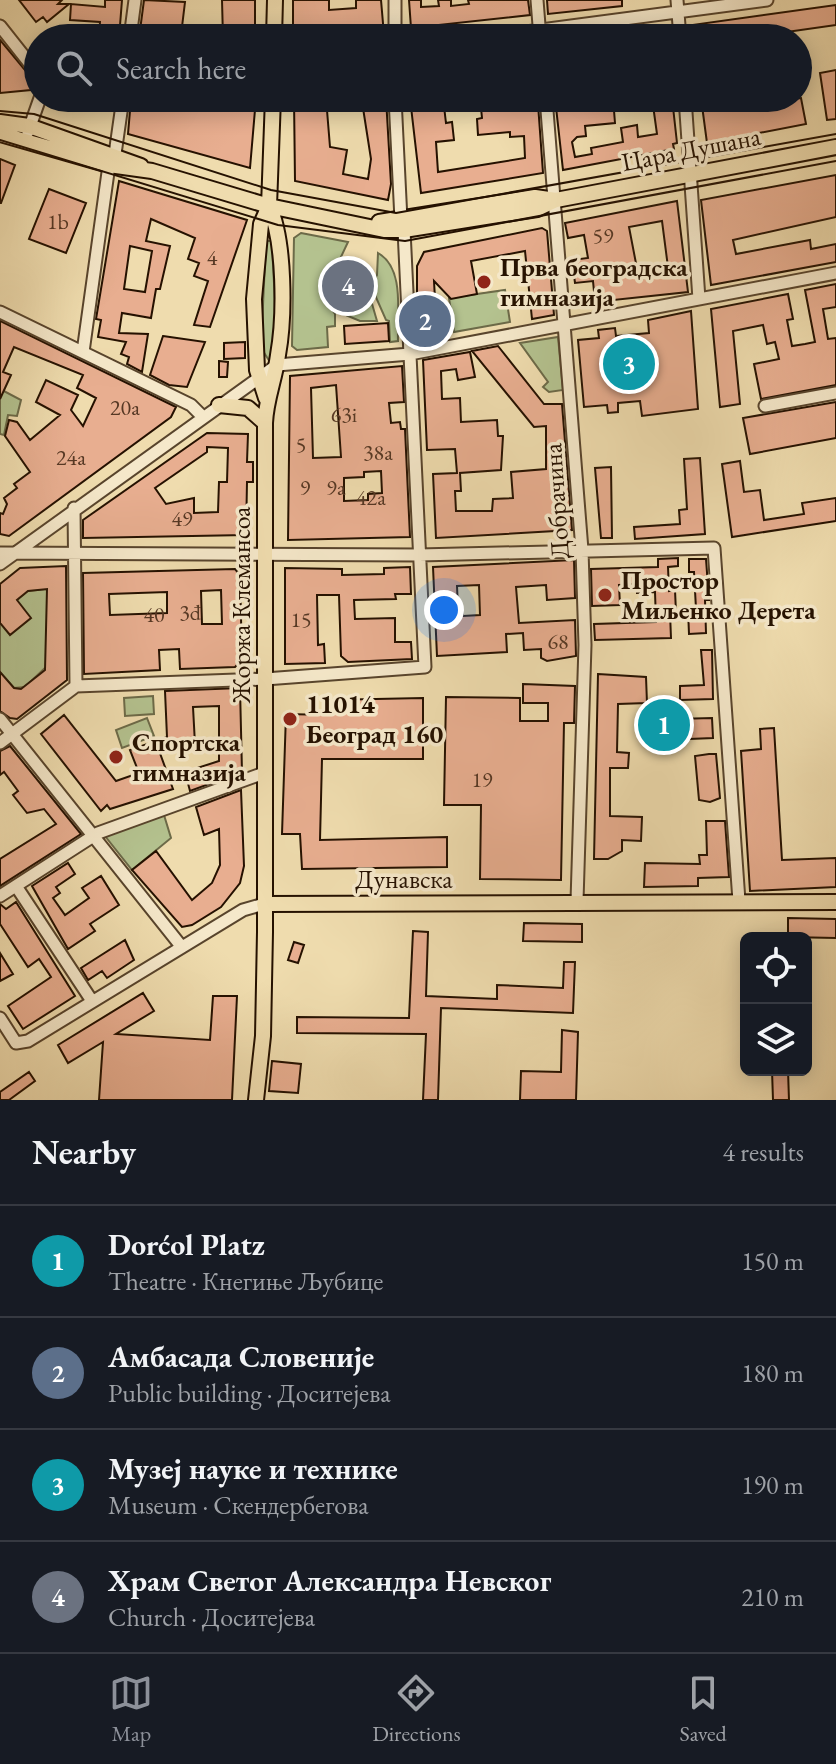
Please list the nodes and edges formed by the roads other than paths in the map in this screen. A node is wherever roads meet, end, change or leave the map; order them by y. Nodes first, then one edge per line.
1 (135, 0) edge
2 (275, 0) edge
3 (395, 0) edge
4 (537, 0) edge
5 (767, 0) edge
6 (677, 6) edge
7 (132, 24) edge
8 (274, 24) edge
9 (395, 24) edge
10 (539, 24) edge
11 (589, 24) edge
12 (0, 26) edge
13 (24, 56) edge
14 (36, 112) edge
15 (120, 112) edge
16 (272, 112) edge
17 (396, 112) edge
18 (547, 112) edge
19 (686, 112) edge
20 (0, 122) edge
21 (0, 134) edge
22 (29, 134) junction
23 (836, 147) edge
24 (112, 159) junction
25 (690, 174) junction
26 (556, 200) junction
27 (269, 206) junction
28 (402, 225) junction
29 (836, 273) edge
30 (699, 299) junction
31 (0, 312) edge
32 (565, 324) junction
33 (83, 352) junction
34 (410, 354) junction
35 (277, 365) junction
36 (258, 375) junction
37 (836, 393) edge
38 (266, 398) junction
39 (219, 405) junction
40 (765, 406) dead end
41 (203, 417) junction
42 (265, 423) junction
43 (74, 508) junction
44 (582, 550) junction
45 (77, 553) junction
46 (266, 553) junction
47 (5, 554) edge
48 (419, 555) junction
49 (0, 564) edge
50 (265, 679) junction
51 (76, 686) junction
52 (0, 719) edge
53 (12, 734) junction
54 (0, 743) edge
55 (264, 773) junction
56 (92, 836) junction
57 (16, 886) junction
58 (0, 896) edge
59 (577, 901) junction
60 (739, 901) junction
61 (836, 902) edge
62 (264, 904) junction
63 (181, 946) junction
64 (92, 1001) junction
65 (0, 1018) edge
66 (256, 1100) edge

1 - 7 street
2 - 8 main road
3 - 9 street
4 - 10 street
5 - 6 street
6 - 11 street
12 - 13 street
14 - 22 street
15 - 24 street
16 - 27 main road
17 - 28 street
18 - 26 street, Добрачина
19 - 25 street
20 - 22 main road
21 - 22 main road
22 - 24 main road, Цара Душана
23 - 25 main road, Цара Душана
24 - 27 main road, Цара Душана
24 - 33 street
25 - 26 main road, Цара Душана
25 - 30 street
26 - 28 main road, Цара Душана
26 - 32 street, Добрачина
27 - 28 main road, Цара Душана
27 - 35 main road, Жоржа Клемансоа
27 - 36 main road, Жоржа Клемансоа
28 - 34 street
29 - 30 street
30 - 32 street
31 - 33 street
32 - 34 street
32 - 44 street, Добрачина
33 - 41 street
34 - 35 street
34 - 48 street
35 - 36 street
35 - 38 main road, Жоржа Клемансоа
36 - 38 main road, Жоржа Клемансоа
36 - 39 street
37 - 40 street
38 - 42 main road, Жоржа Клемансоа
39 - 41 street
39 - 42 main road
41 - 43 street
42 - 46 main road, Жоржа Клемансоа
43 - 45 street
43 - 47 street
44 - 48 street
44 - 59 street, Добрачина
44 - 60 street
45 - 46 street
45 - 47 street
45 - 51 street
46 - 48 street
46 - 50 main road, Жоржа Клемансоа
47 - 49 street
48 - 50 street
50 - 51 street
50 - 55 main road, Жоржа Клемансоа
51 - 53 street
52 - 53 street
53 - 54 street
53 - 56 street
55 - 56 street
55 - 62 main road, Жоржа Клемансоа
56 - 57 street
56 - 63 street
57 - 58 street
57 - 64 street
59 - 60 main road, Дунавска
59 - 62 main road, Дунавска
60 - 61 main road, Дунавска
62 - 63 street, Дунавска
62 - 66 main road, Жоржа Клемансоа
63 - 64 street, Дунавска
64 - 65 street, Дунавска

